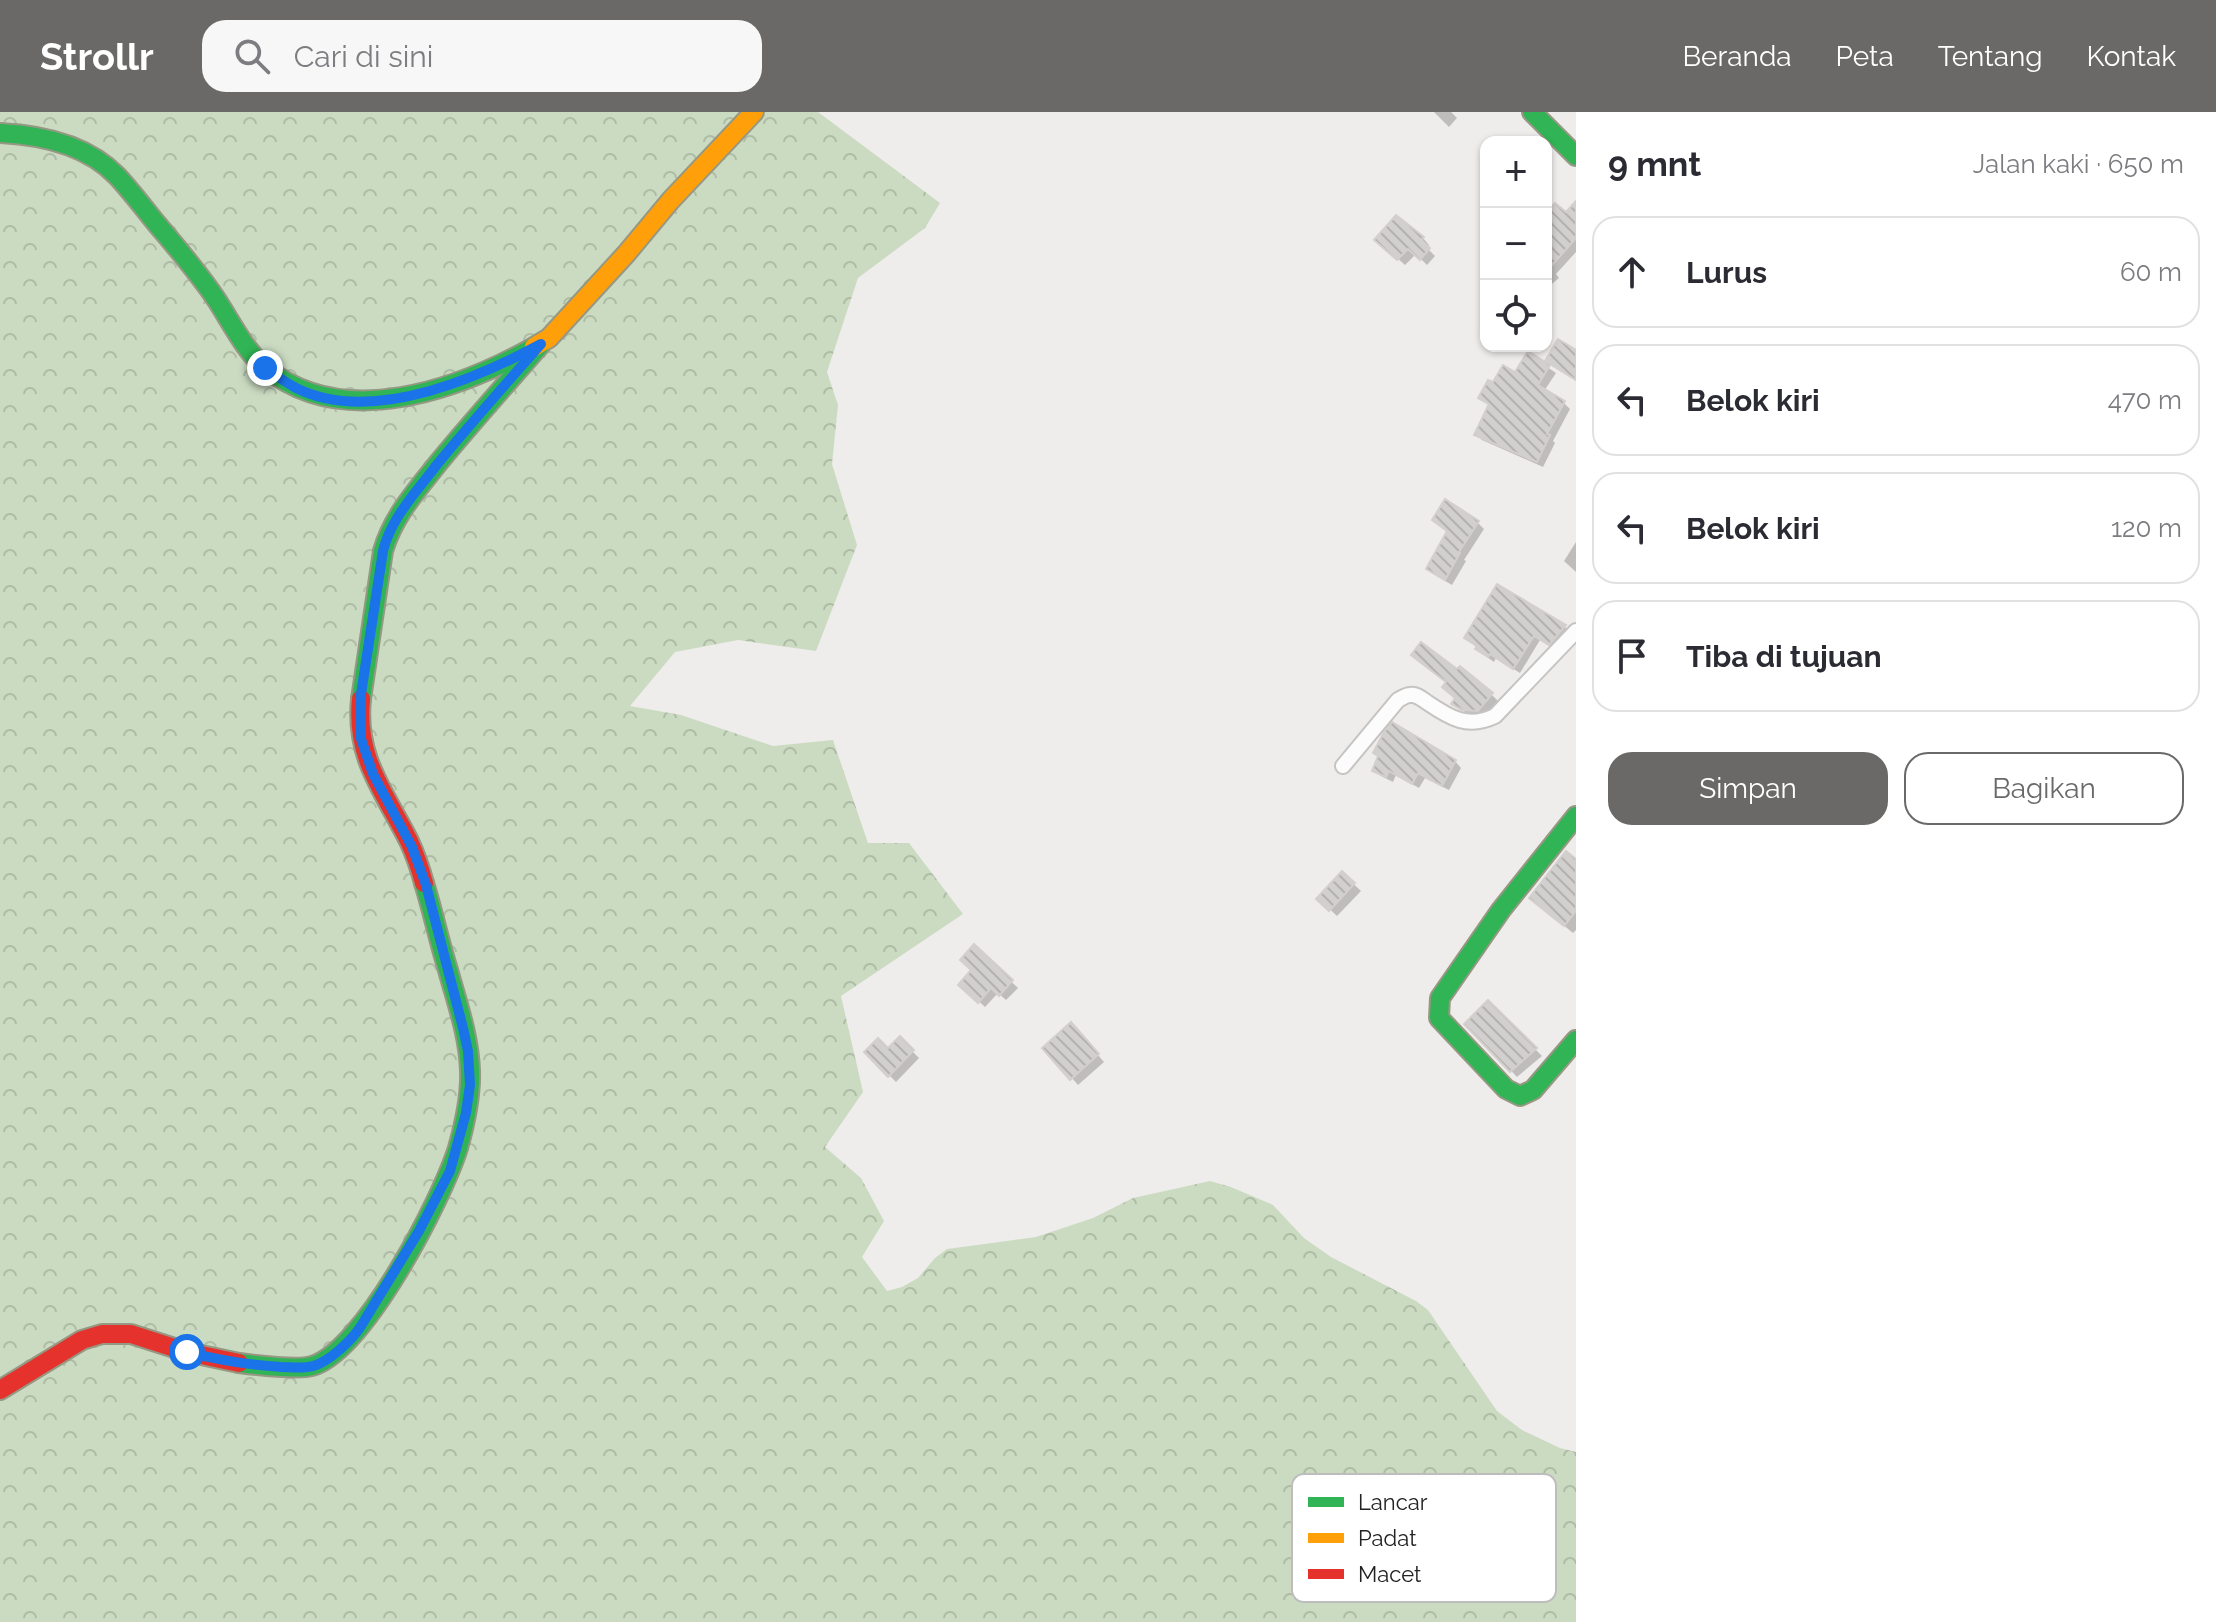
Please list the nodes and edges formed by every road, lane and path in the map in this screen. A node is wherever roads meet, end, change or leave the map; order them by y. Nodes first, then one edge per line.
1 (754, 112) edge
2 (1532, 112) edge
3 (0, 133) edge
4 (1576, 156) edge
5 (541, 344) junction
6 (1576, 631) edge
7 (1343, 766) dead end
8 (1576, 816) edge
9 (1576, 1040) edge
10 (0, 1390) edge

1 - 5 street
2 - 4 street
3 - 5 street
5 - 10 street
6 - 7 street
8 - 9 street

